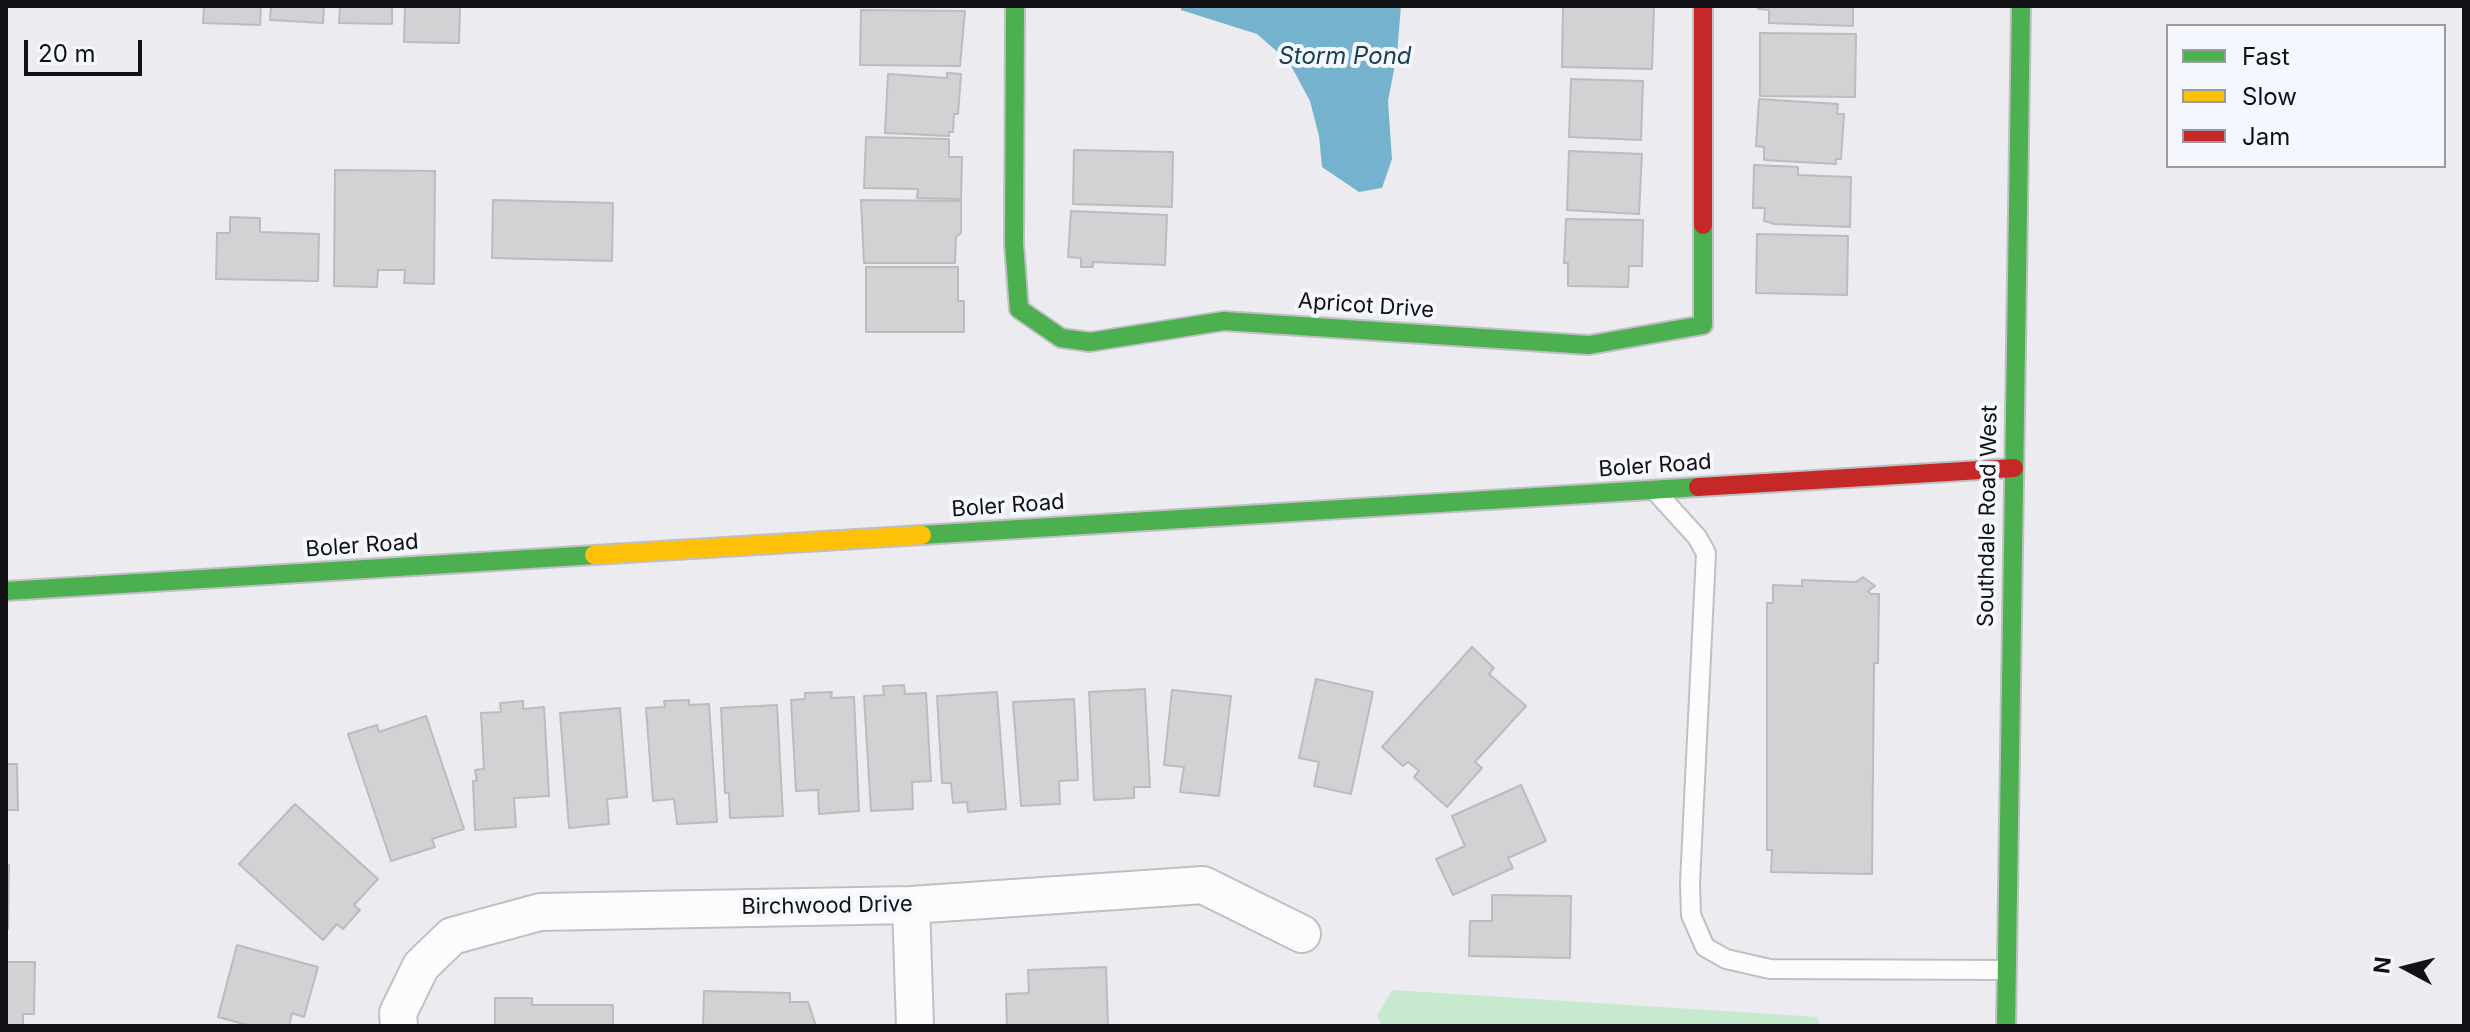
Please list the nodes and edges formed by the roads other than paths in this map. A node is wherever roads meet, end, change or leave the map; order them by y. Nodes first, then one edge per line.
1 (1015, 6) edge
2 (1703, 6) edge
3 (2021, 6) edge
4 (2014, 468) junction
5 (1654, 490) junction
6 (6, 591) edge
7 (911, 905) junction
8 (1302, 934) dead end
9 (2006, 970) junction
10 (399, 1026) edge
11 (915, 1026) edge
12 (2006, 1026) edge

1 - 2 street, Apricot Drive
3 - 4 street, Southdale Road West
4 - 5 street, Boler Road
4 - 9 street, Southdale Road West
5 - 6 street, Boler Road
5 - 9 lane
7 - 8 street, Birchwood Drive
7 - 10 street, Birchwood Drive
7 - 11 street
9 - 12 street, Southdale Road West

